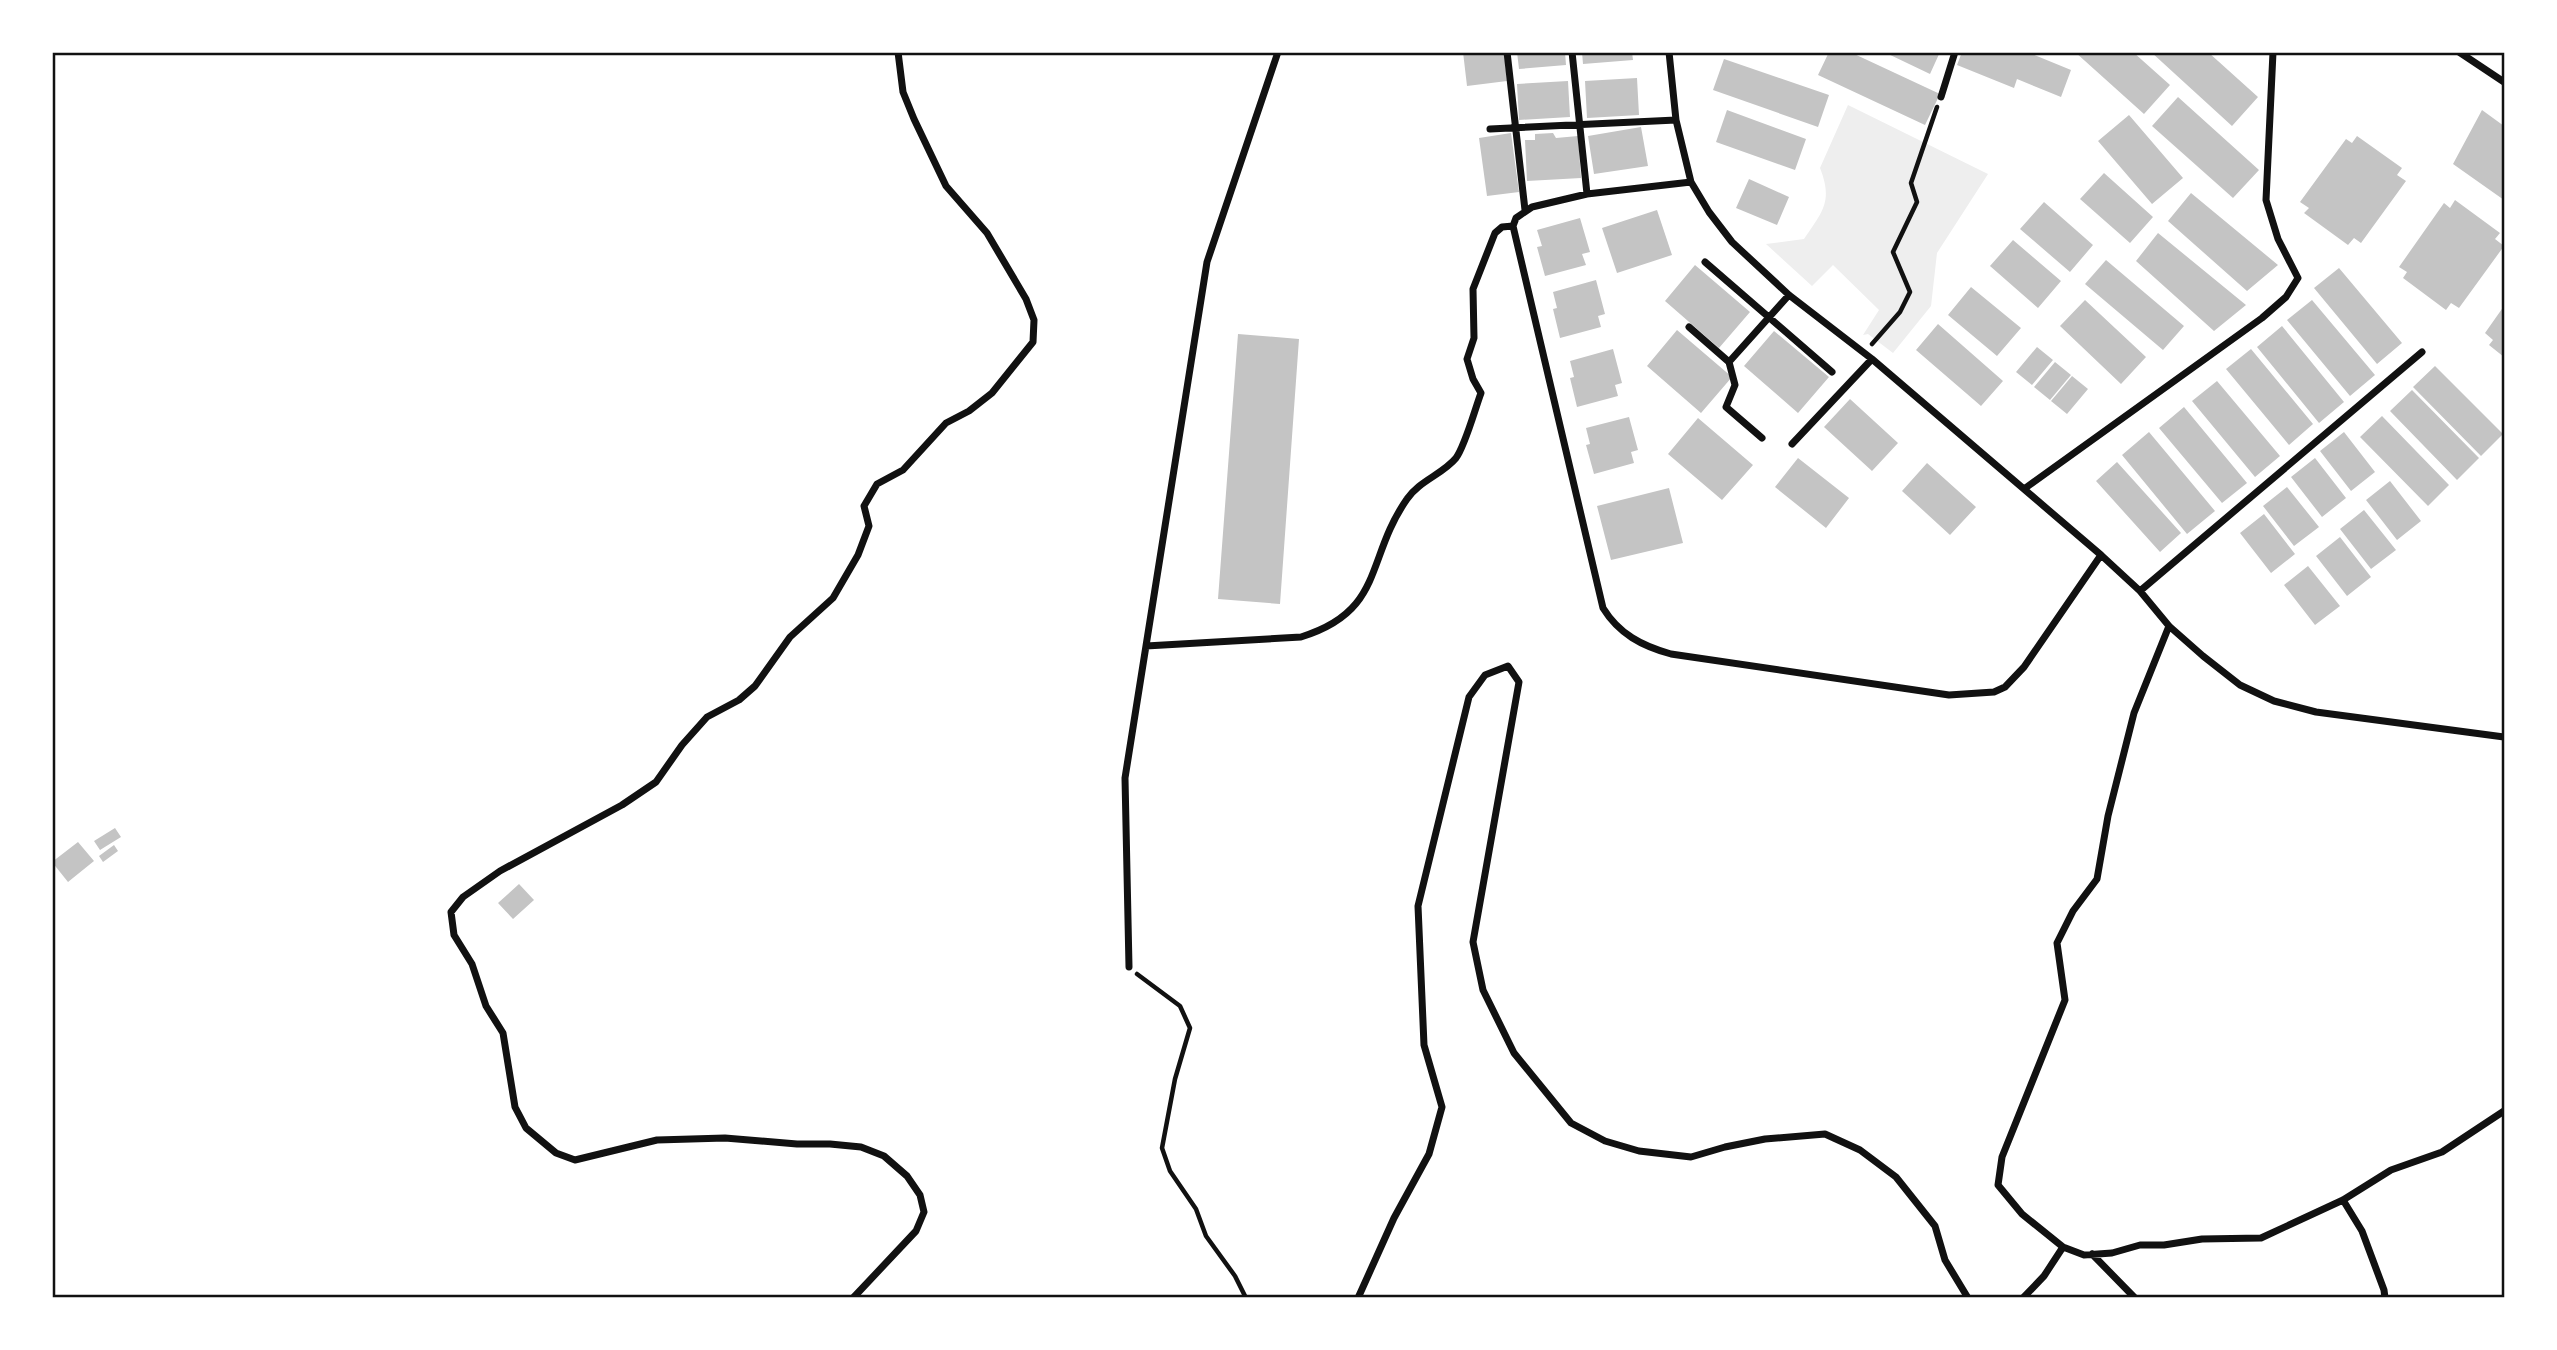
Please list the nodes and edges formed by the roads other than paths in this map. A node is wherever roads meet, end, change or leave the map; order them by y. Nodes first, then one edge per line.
1 (898, 52) edge
2 (1278, 52) edge
3 (1507, 52) edge
4 (1572, 52) edge
5 (1669, 52) edge
6 (1955, 52) edge
7 (2273, 52) edge
8 (2459, 52) edge
9 (2504, 82) edge
10 (1941, 97) road end
11 (1676, 120) junction
12 (1579, 125) junction
13 (1516, 128) junction
14 (1490, 129) dead end
15 (1691, 182) junction
16 (1587, 194) junction
17 (1525, 210) junction
18 (1513, 226) junction
19 (1705, 262) dead end
20 (1789, 295) junction
21 (1768, 317) junction
22 (1689, 327) dead end
23 (2422, 352) dead end
24 (1872, 359) junction
25 (1729, 362) junction
26 (1832, 372) dead end
27 (1762, 439) dead end
28 (1792, 444) dead end
29 (2024, 489) junction
30 (2101, 555) junction
31 (2140, 591) junction
32 (2169, 626) junction
33 (1146, 646) junction
34 (2504, 737) edge
35 (1129, 967) road end
36 (2504, 1111) edge
37 (2343, 1200) junction
38 (2063, 1247) junction
39 (2092, 1254) junction
40 (852, 1297) edge
41 (1358, 1297) edge
42 (1968, 1297) edge
43 (2023, 1297) edge
44 (2135, 1297) edge
45 (2385, 1297) edge

1 - 40 street
2 - 33 street
3 - 13 street
4 - 12 street
5 - 11 street
6 - 10 street
7 - 29 street
8 - 9 street
11 - 12 street
11 - 15 street
12 - 13 street
12 - 16 street
13 - 14 street
13 - 17 street
15 - 16 street
15 - 20 street
16 - 17 street
17 - 18 street
18 - 30 street
18 - 33 street
19 - 21 street
20 - 21 street
20 - 24 street
21 - 25 street
21 - 26 street
22 - 25 street
23 - 31 street
24 - 28 street
24 - 29 street
25 - 27 street
29 - 30 street
30 - 31 street
31 - 32 street
32 - 34 street
32 - 38 street
33 - 35 street
36 - 37 street
37 - 39 street
37 - 45 street
38 - 39 street
38 - 43 street
39 - 44 street
41 - 42 street

